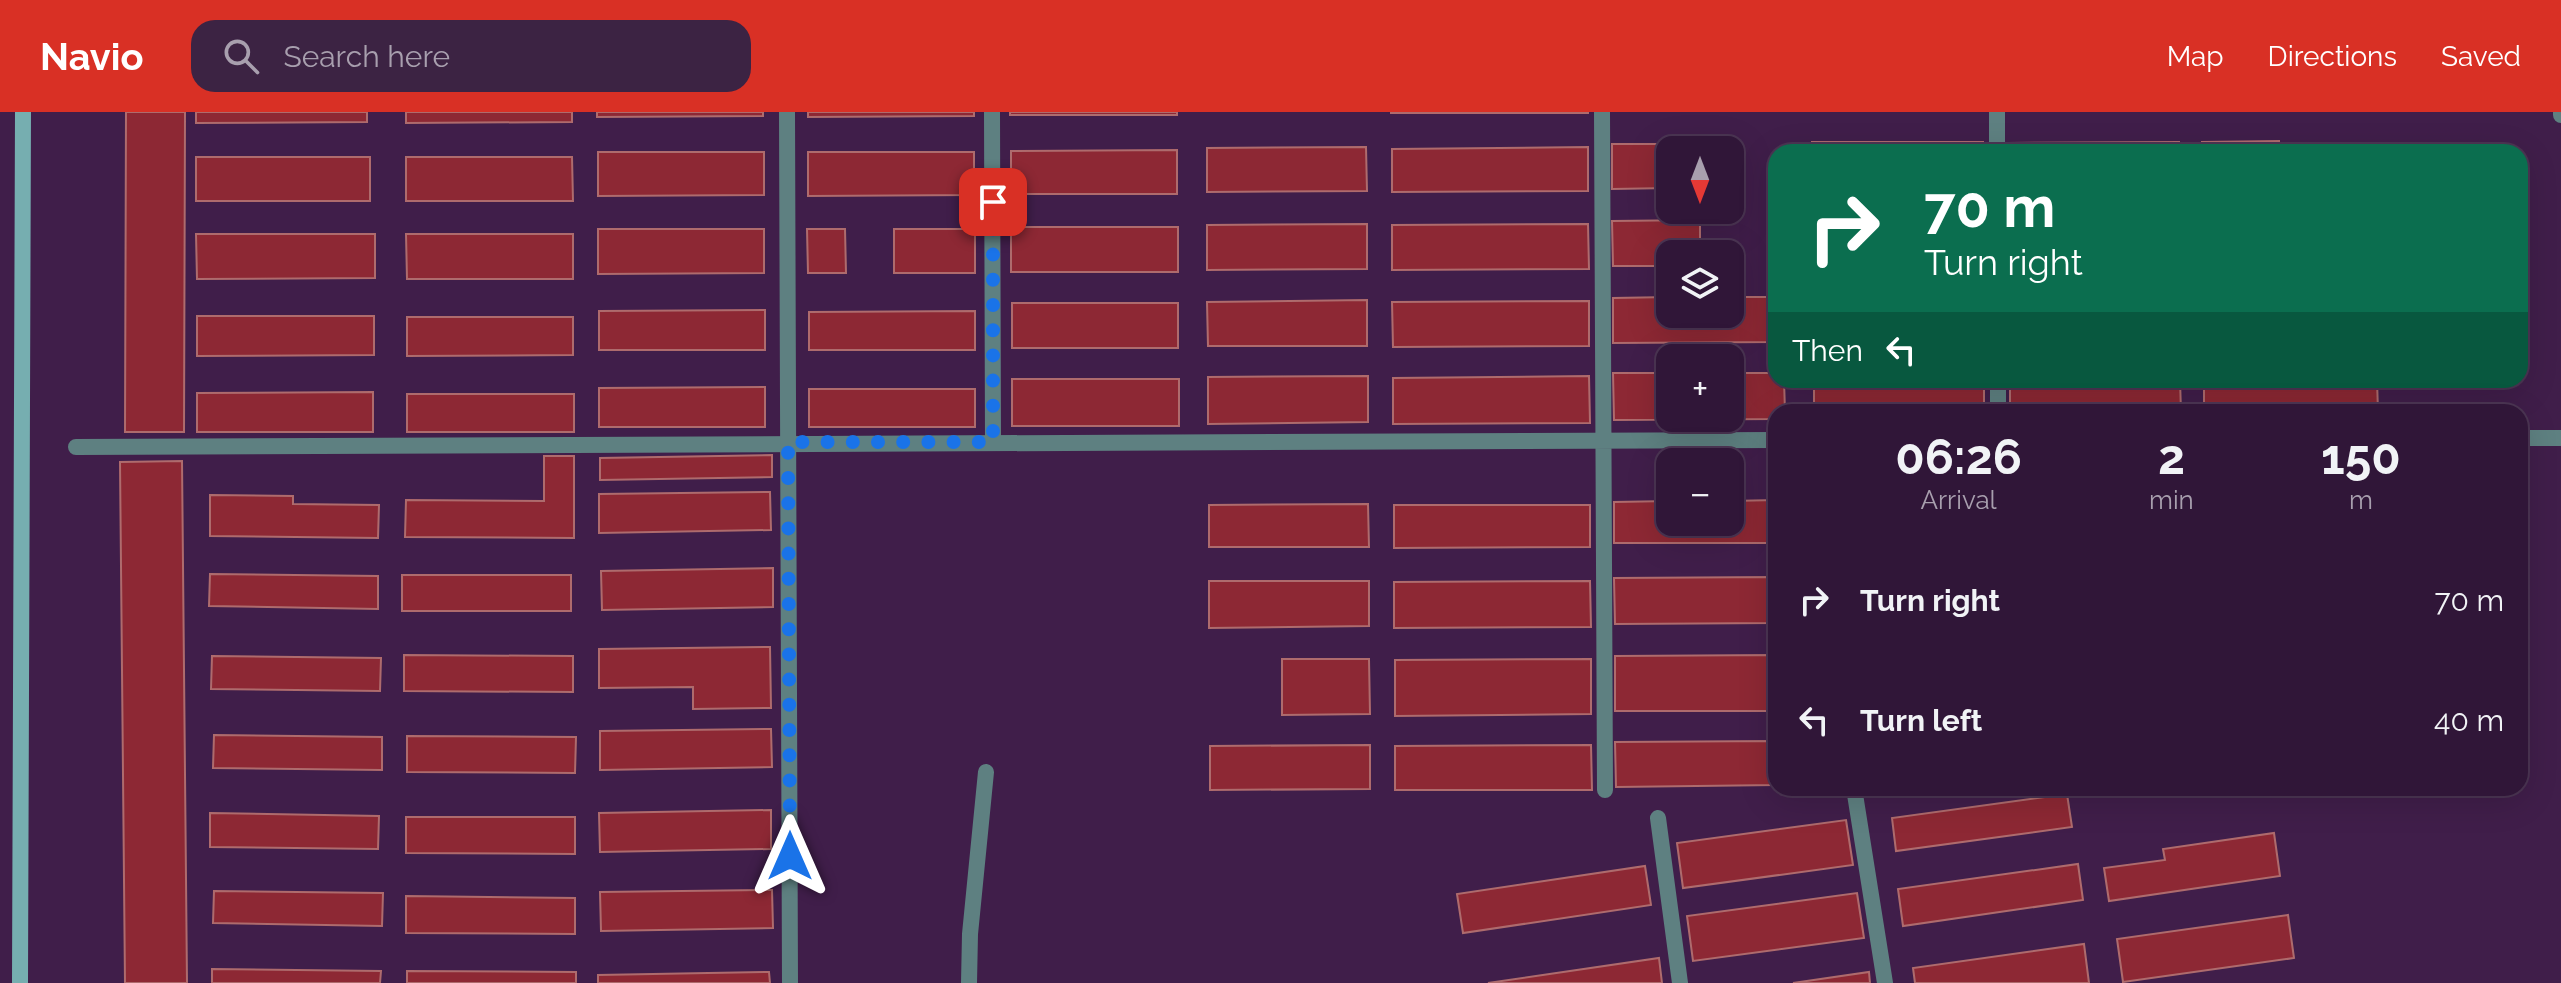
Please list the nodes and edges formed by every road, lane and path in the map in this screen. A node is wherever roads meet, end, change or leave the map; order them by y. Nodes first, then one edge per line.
1 (23, 112) edge
2 (787, 112) edge
3 (992, 112) edge
4 (1602, 112) edge
5 (1997, 112) edge
6 (1997, 144) edge
7 (2528, 438) edge
8 (2561, 438) edge
9 (1768, 440) edge
10 (1603, 441) junction
11 (788, 442) junction
12 (993, 442) junction
13 (76, 447) dead end
14 (986, 772) dead end
15 (1605, 790) dead end
16 (1855, 796) edge
17 (1658, 818) dead end
18 (20, 983) edge
19 (790, 983) edge
20 (969, 983) edge
21 (1680, 983) edge
22 (1885, 983) edge

1 - 18 main road
2 - 11 street
3 - 12 street
4 - 10 street
5 - 6 street
7 - 8 street
9 - 10 street
10 - 12 street
10 - 15 street
11 - 12 street
11 - 13 street
11 - 19 street
14 - 20 street
16 - 22 street
17 - 21 street

